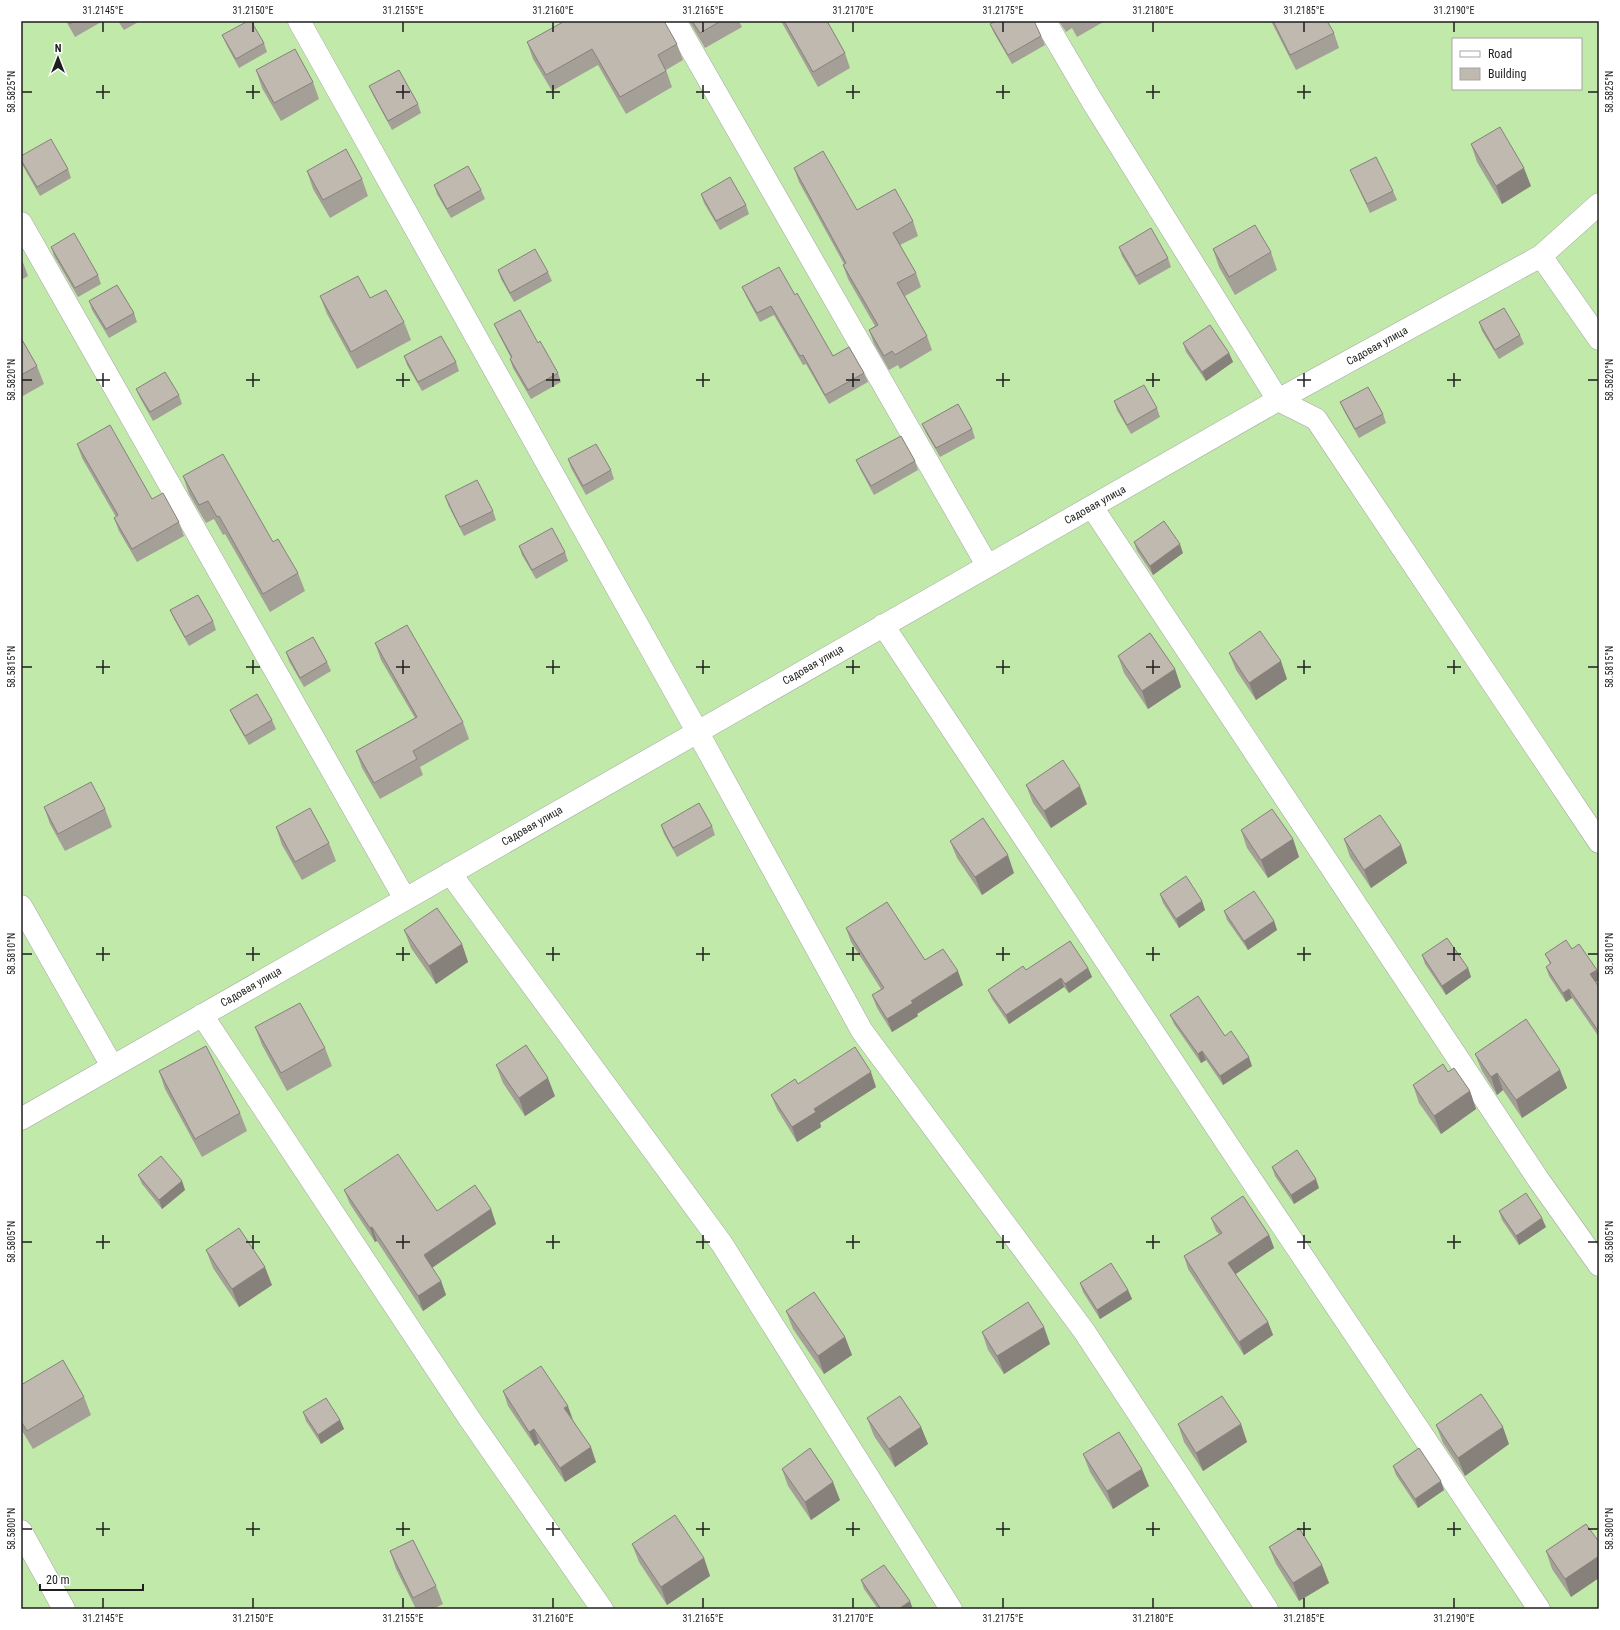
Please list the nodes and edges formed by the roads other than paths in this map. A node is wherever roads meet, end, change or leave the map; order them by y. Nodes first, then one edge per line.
1 (299, 21) edge
2 (674, 21) edge
3 (1045, 21) edge
4 (1599, 204) edge
5 (21, 223) edge
6 (1542, 256) junction
7 (1599, 339) edge
8 (1278, 400) junction
9 (1092, 507) junction
10 (987, 565) junction
11 (883, 625) junction
12 (697, 731) junction
13 (1599, 842) edge
14 (450, 873) junction
15 (405, 899) junction
16 (21, 906) edge
17 (202, 1015) junction
18 (112, 1066) junction
19 (21, 1119) edge
20 (1599, 1265) edge
21 (21, 1531) edge
22 (64, 1609) edge
23 (602, 1609) edge
24 (951, 1609) edge
25 (1267, 1609) edge
26 (1539, 1609) edge

1 - 12 lane
2 - 10 lane
3 - 8 lane
4 - 6 lane, Садовая улица
5 - 15 lane
6 - 7 lane
6 - 8 lane, Садовая улица
8 - 9 lane, Садовая улица
8 - 13 lane
9 - 10 lane, Садовая улица
9 - 20 lane
10 - 11 lane, Садовая улица
11 - 12 lane, Садовая улица
11 - 26 lane
12 - 14 lane, Садовая улица
12 - 25 lane
14 - 15 lane, Садовая улица
14 - 24 lane
15 - 17 lane, Садовая улица
16 - 18 lane
17 - 18 lane, Садовая улица
17 - 23 lane
18 - 19 lane, Садовая улица
21 - 22 lane

